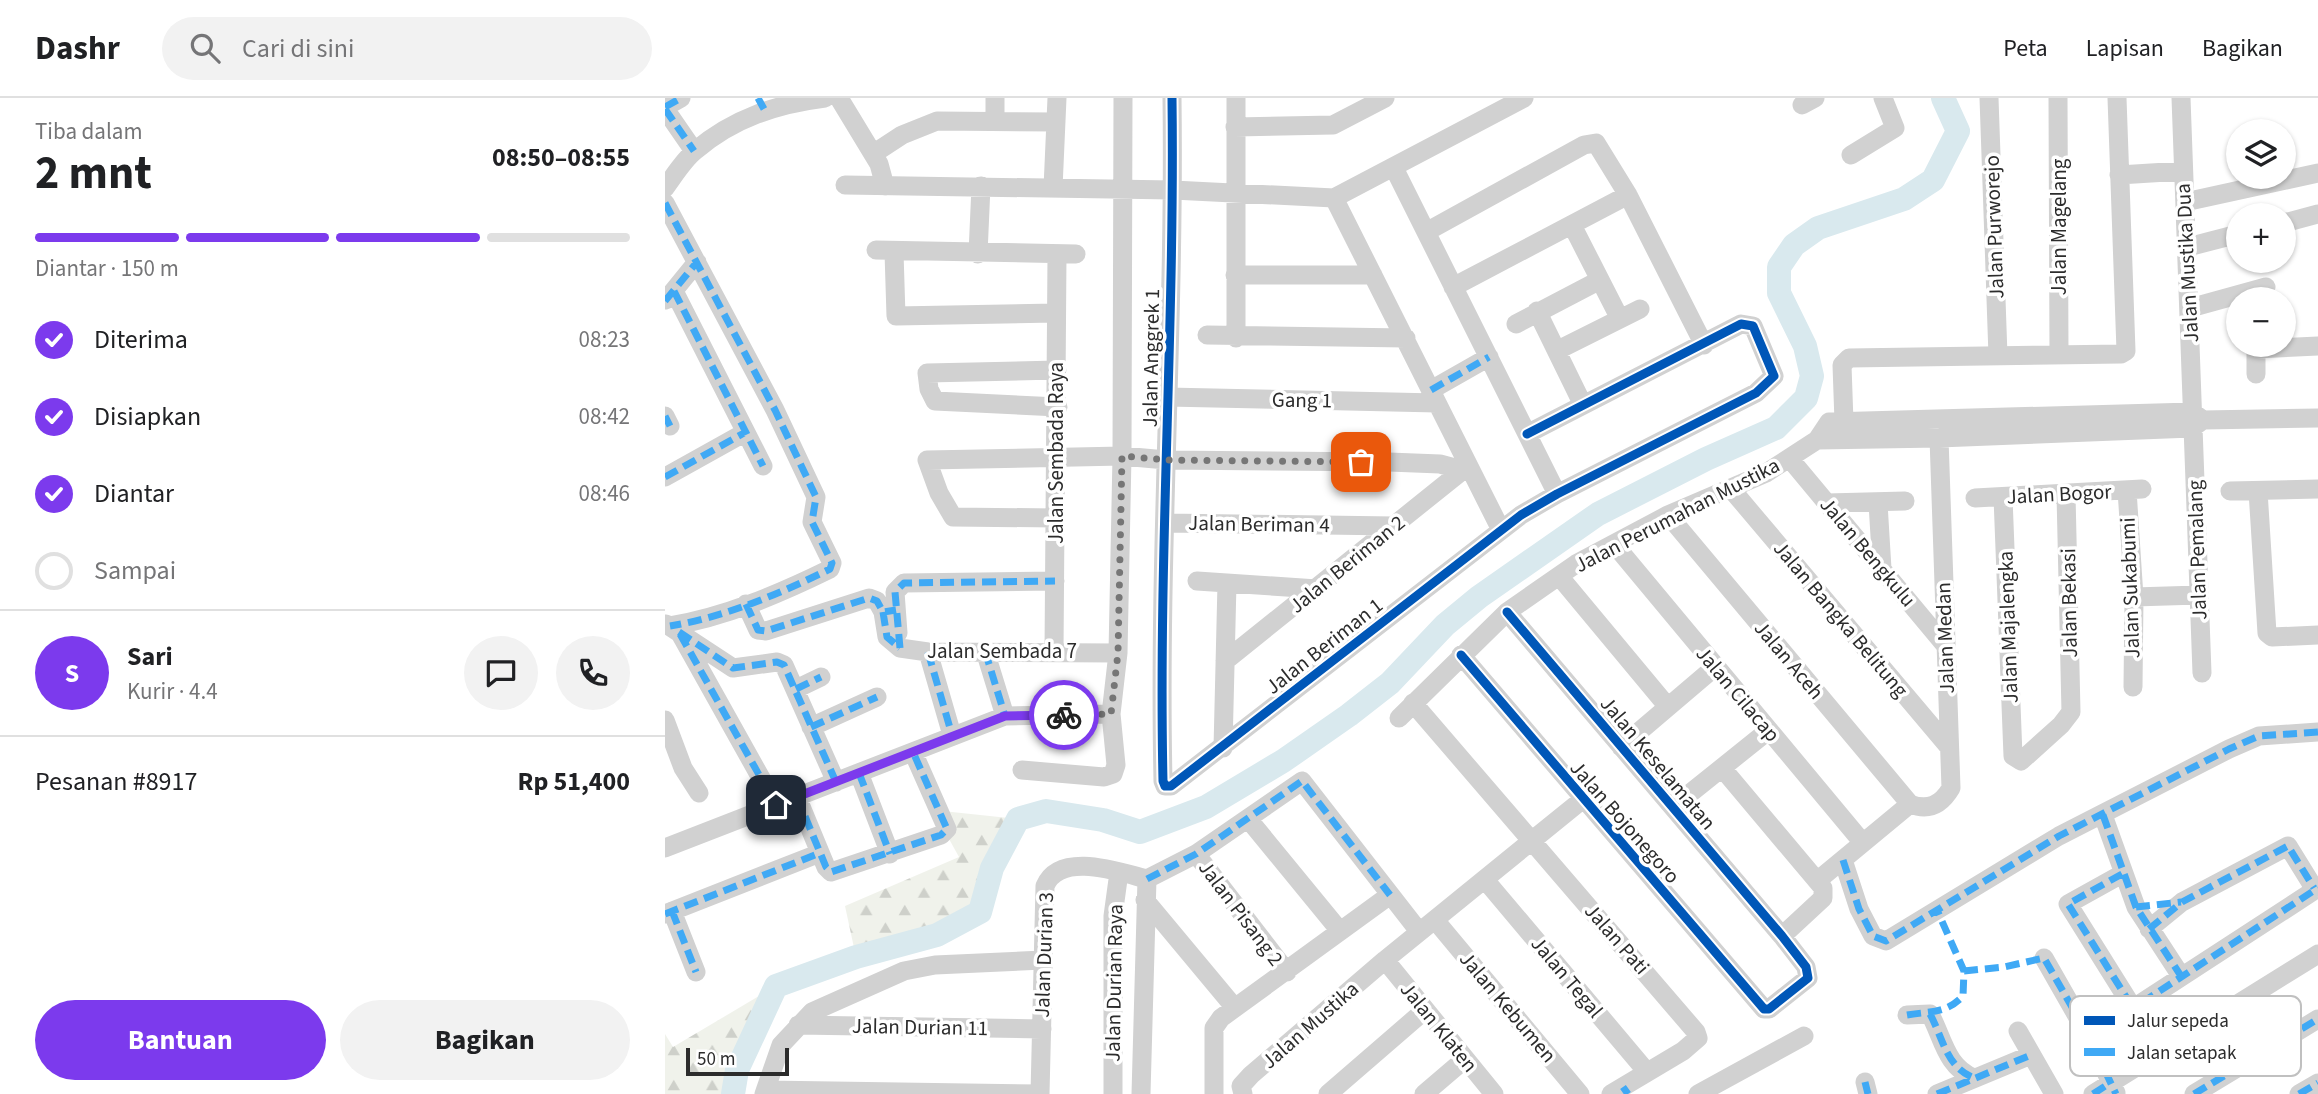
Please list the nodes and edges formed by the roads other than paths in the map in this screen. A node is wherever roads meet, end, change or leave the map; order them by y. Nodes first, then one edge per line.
1 (681, 98) edge
2 (825, 98) edge
3 (839, 98) edge
4 (995, 98) edge
5 (1057, 98) edge
6 (1123, 98) edge
7 (1172, 98) edge
8 (1236, 98) edge
9 (1385, 98) edge
10 (1524, 98) edge
11 (1883, 98) edge
12 (1989, 98) edge
13 (2058, 98) edge
14 (2117, 98) edge
15 (2181, 98) edge
16 (761, 104) edge
17 (665, 108) edge
18 (995, 121) junction
19 (1056, 122) junction
20 (1235, 127) junction
21 (694, 151) junction
22 (873, 154) junction
23 (1851, 155) dead end
24 (1394, 168) junction
25 (2183, 172) junction
26 (2318, 173) edge
27 (2119, 175) junction
28 (845, 186) dead end
29 (885, 186) junction
30 (981, 186) junction
31 (665, 188) edge
32 (1053, 188) junction
33 (1124, 190) junction
34 (1173, 190) junction
35 (1235, 193) junction
36 (1628, 195) junction
37 (1334, 198) junction
38 (2185, 202) junction
39 (665, 203) edge
40 (2318, 214) edge
41 (2296, 220) edge
42 (1572, 225) junction
43 (1426, 232) junction
44 (2226, 237) edge
45 (2188, 247) junction
46 (978, 254) junction
47 (697, 262) junction
48 (1235, 275) junction
49 (1373, 275) junction
50 (1599, 280) junction
51 (1453, 287) junction
52 (669, 296) edge
53 (2226, 298) edge
54 (2190, 308) junction
55 (1640, 309) dead end
56 (1538, 311) junction
57 (1055, 313) junction
58 (1620, 319) junction
59 (1516, 324) dead end
60 (1207, 335) dead end
61 (1236, 338) junction
62 (1406, 338) junction
63 (1704, 345) junction
64 (2296, 346) edge
65 (2318, 346) edge
66 (1558, 350) junction
67 (2059, 355) junction
68 (1999, 356) junction
69 (1489, 357) junction
70 (2256, 357) edge
71 (1057, 370) junction
72 (2256, 374) dead end
73 (1434, 396) junction
74 (1167, 397) junction
75 (1583, 405) junction
76 (1058, 407) junction
77 (2318, 418) edge
78 (2196, 420) junction
79 (1844, 422) junction
80 (744, 433) junction
81 (1527, 434) junction
82 (1939, 438) junction
83 (1817, 440) junction
84 (1056, 456) junction
85 (1122, 456) junction
86 (1790, 459) junction
87 (1167, 460) junction
88 (763, 466) dead end
89 (1465, 468) junction
90 (665, 477) edge
91 (2318, 489) edge
92 (1732, 490) junction
93 (2134, 490) joint
94 (2230, 491) dead end
95 (2258, 491) junction
96 (1557, 494) junction
97 (2066, 494) junction
98 (2003, 497) junction
99 (1975, 498) dead end
100 (1905, 501) dead end
101 (1827, 503) junction
102 (1878, 503) junction
103 (1668, 515) junction
104 (1056, 518) junction
105 (1165, 523) junction
106 (1394, 526) junction
107 (1501, 530) junction
108 (1614, 544) junction
109 (1882, 569) junction
110 (1559, 576) junction
111 (1055, 581) junction
112 (1197, 581) dead end
113 (1227, 583) junction
114 (1317, 589) junction
115 (2199, 595) junction
116 (2134, 597) junction
117 (746, 604) junction
118 (889, 611) junction
119 (1507, 612) junction
120 (671, 627) edge
121 (2318, 635) edge
122 (1945, 645) junction
123 (985, 651) junction
124 (928, 652) junction
125 (1055, 652) junction
126 (1111, 652) junction
127 (1461, 655) junction
128 (1225, 661) junction
129 (1715, 667) junction
130 (2201, 673) dead end
131 (821, 677) dead end
132 (2133, 687) dead end
133 (796, 689) junction
134 (877, 697) dead end
135 (1413, 703) junction
136 (1668, 707) junction
137 (1111, 714) junction
138 (1005, 716) junction
139 (1399, 718) dead end
140 (665, 720) edge
141 (811, 727) junction
142 (1769, 730) junction
143 (2318, 732) edge
144 (952, 735) junction
145 (1621, 747) junction
146 (1949, 747) junction
147 (1223, 748) junction
148 (913, 752) junction
149 (2013, 756) joint
150 (1722, 768) junction
151 (1022, 770) dead end
152 (674, 772) edge
153 (859, 773) junction
154 (836, 782) junction
155 (1165, 786) joint
156 (699, 793) dead end
157 (797, 797) junction
158 (1582, 800) junction
159 (1910, 804) junction
160 (776, 805) junction
161 (1673, 807) junction
162 (2103, 815) junction
163 (1249, 820) junction
164 (1533, 842) junction
165 (1863, 843) junction
166 (665, 848) edge
167 (820, 853) junction
168 (890, 854) junction
169 (1196, 854) junction
170 (1843, 860) junction
171 (1119, 872) junction
172 (2122, 874) junction
173 (1147, 878) junction
174 (1486, 881) junction
175 (1817, 881) junction
176 (2316, 888) edge
177 (1390, 895) junction
178 (2182, 902) junction
179 (2136, 907) junction
180 (1145, 910) junction
181 (668, 912) edge
182 (1113, 916) junction
183 (1435, 920) junction
184 (1414, 925) dead end
185 (2149, 929) junction
186 (1340, 931) junction
187 (1782, 936) junction
188 (2318, 954) edge
189 (2044, 958) dead end
190 (1043, 960) junction
191 (1385, 960) junction
192 (697, 972) dead end
193 (1287, 972) junction
194 (2181, 976) junction
195 (2126, 996) edge
196 (2151, 996) edge
197 (2254, 996) edge
198 (2070, 1004) edge
199 (1235, 1008) junction
200 (1764, 1009) joint
201 (1425, 1010) junction
202 (1907, 1015) dead end
203 (2318, 1019) edge
204 (798, 1025) junction
205 (1042, 1029) junction
206 (2301, 1029) edge
207 (2018, 1031) dead end
208 (1804, 1037) dead end
209 (2031, 1055) junction
210 (1465, 1059) junction
211 (1647, 1072) junction
212 (2133, 1076) edge
213 (2224, 1076) edge
214 (1974, 1078) junction
215 (2318, 1083) edge
216 (2113, 1089) edge
217 (765, 1092) edge
218 (1622, 1092) edge
219 (1040, 1094) edge
220 (1113, 1094) edge
221 (1141, 1094) edge
222 (1214, 1094) edge
223 (1243, 1094) edge
224 (1328, 1094) edge
225 (1424, 1094) edge
226 (1494, 1094) edge
227 (1580, 1094) edge
228 (1698, 1094) edge
229 (1937, 1094) edge
230 (2054, 1094) edge
231 (2093, 1094) edge
232 (2194, 1094) edge
233 (2299, 1094) edge

1 - 17 street
2 - 16 street
3 - 22 street
4 - 18 street
5 - 19 street
6 - 33 street
7 - 34 street, Jalan Anggrek 1
8 - 20 street
9 - 20 street
10 - 24 street
11 - 23 street
12 - 68 street, Jalan Purworejo
13 - 67 street, Jalan Magelang
14 - 27 street
15 - 25 street, Jalan Mustika Dua
16 - 21 street
17 - 21 street
18 - 19 street
18 - 22 street
19 - 32 street
20 - 35 street
21 - 31 street
22 - 29 street
24 - 37 street
24 - 43 street
25 - 27 street
25 - 38 street, Jalan Mustika Dua
26 - 38 street
27 - 67 street
28 - 29 street
29 - 30 street
30 - 32 street
30 - 46 street
32 - 33 street
33 - 34 street
33 - 85 street
34 - 35 street
34 - 74 street, Jalan Anggrek 1
35 - 37 street
35 - 48 street
36 - 42 street
36 - 43 street
36 - 63 street
37 - 49 street
38 - 45 street, Jalan Mustika Dua
39 - 47 street
40 - 41 street
42 - 50 street
42 - 51 street
43 - 51 street
44 - 45 street
45 - 54 street, Jalan Mustika Dua
46 - 57 street, Jalan Sembada Raya
46 - 57 street
47 - 52 street
47 - 117 street
48 - 49 street
48 - 61 street
49 - 62 street
50 - 56 street
50 - 58 street
51 - 69 street
52 - 80 street
53 - 54 street
54 - 78 street, Jalan Mustika Dua
55 - 58 street
56 - 59 street
56 - 66 street
57 - 71 street, Jalan Sembada Raya
58 - 66 street
60 - 61 street
61 - 62 street
62 - 73 street
63 - 75 street
63 - 96 street, Jalan Beriman 1
64 - 65 street
66 - 75 street
67 - 68 street
68 - 79 street
69 - 73 street
69 - 81 street
70 - 72 street
71 - 76 street, Jalan Sembada Raya
71 - 76 street
73 - 74 street, Gang 1
73 - 89 street
74 - 87 street, Jalan Anggrek 1
75 - 81 street
76 - 84 street, Jalan Sembada Raya
77 - 78 street
78 - 79 street
78 - 82 street
78 - 115 street, Jalan Pemalang
79 - 83 street, Jalan Perumahan Mustika
80 - 88 street
80 - 90 street
81 - 96 street
82 - 83 street
82 - 122 street, Jalan Medan
83 - 86 street, Jalan Perumahan Mustika
84 - 85 street
84 - 104 street, Jalan Sembada Raya
84 - 104 street
85 - 87 street
85 - 126 street
86 - 92 street, Jalan Perumahan Mustika
86 - 101 street, Jalan Bengkulu
87 - 89 street
87 - 105 street, Jalan Anggrek 1
89 - 106 street, Jalan Beriman 2
89 - 107 street
91 - 95 street
92 - 103 street, Jalan Perumahan Mustika
92 - 146 street, Jalan Bangka Belitung
93 - 97 street, Jalan Bogor
93 - 116 street, Jalan Sukabumi
94 - 95 street
95 - 121 street
96 - 107 street, Jalan Beriman 1
97 - 98 street, Jalan Bogor
97 - 149 street, Jalan Bekasi
98 - 99 street, Jalan Bogor
98 - 149 street, Jalan Majalengka
100 - 102 street
101 - 102 street
101 - 109 street, Jalan Bengkulu
102 - 109 street
103 - 108 street, Jalan Perumahan Mustika
103 - 159 street, Jalan Aceh
104 - 111 street, Jalan Sembada Raya
105 - 106 street, Jalan Beriman 4
105 - 155 street, Jalan Anggrek 1
106 - 114 street, Jalan Beriman 2
107 - 147 street, Jalan Beriman 1
108 - 110 street, Jalan Perumahan Mustika
108 - 129 street, Jalan Cilacap
109 - 122 street, Jalan Bengkulu
110 - 119 street, Jalan Perumahan Mustika
110 - 136 street
111 - 118 street
111 - 125 street, Jalan Sembada Raya
112 - 113 street
113 - 114 street
113 - 128 street
114 - 128 street, Jalan Beriman 2
115 - 116 street
115 - 130 street, Jalan Pemalang
116 - 132 street, Jalan Sukabumi
117 - 118 street
117 - 120 street
118 - 124 street, Jalan Sembada 7
119 - 127 street, Jalan Perumahan Mustika
119 - 145 street, Jalan Keselamatan
120 - 133 street
120 - 160 street
122 - 146 street, Jalan Medan
123 - 124 street, Jalan Sembada 7
123 - 125 street, Jalan Sembada 7
123 - 138 street
124 - 144 street
125 - 126 street, Jalan Sembada 7
126 - 137 street
127 - 135 street, Jalan Perumahan Mustika
127 - 158 street, Jalan Bojonegoro
128 - 147 street
129 - 136 street
129 - 142 street, Jalan Cilacap
131 - 133 street
133 - 141 street
134 - 141 street
135 - 139 street, Jalan Perumahan Mustika
135 - 164 street
136 - 145 street
137 - 138 street
137 - 151 street
138 - 144 street
140 - 152 street
141 - 154 street
142 - 150 street
142 - 165 street, Jalan Cilacap
143 - 162 street
144 - 148 street
145 - 161 street, Jalan Keselamatan
146 - 159 street, Jalan Medan
147 - 155 street, Jalan Beriman 1
148 - 153 street
148 - 168 street
150 - 161 street
150 - 175 street
152 - 156 street
153 - 154 street
153 - 168 street
154 - 157 street
157 - 160 street
157 - 167 street
158 - 164 street, Jalan Mustika
158 - 200 street, Jalan Bojonegoro
159 - 165 street
160 - 166 street
161 - 187 street, Jalan Keselamatan
162 - 170 street
162 - 172 street
163 - 169 street
163 - 177 street
163 - 186 street
164 - 174 street, Jalan Mustika
164 - 211 street, Jalan Pati
165 - 170 street
167 - 168 street
167 - 181 street
169 - 173 street
169 - 193 street, Jalan Pisang 2
170 - 175 street
171 - 173 street, Jalan Durian 3
171 - 182 street, Jalan Durian Raya
171 - 190 street, Jalan Durian 3
172 - 179 street
172 - 195 street
173 - 180 street, Jalan Durian Raya
174 - 183 street, Jalan Mustika
174 - 211 street, Jalan Tegal
175 - 187 street
176 - 178 street
176 - 194 street
177 - 184 street
177 - 186 street
178 - 179 street
178 - 185 street
179 - 185 street
180 - 182 street
180 - 199 street
180 - 221 street, Jalan Durian Raya
181 - 192 street
182 - 220 street, Jalan Durian Raya
183 - 191 street, Jalan Mustika
183 - 227 street, Jalan Kebumen
185 - 194 street
186 - 193 street
187 - 200 street, Jalan Keselamatan
188 - 197 street
189 - 198 street
190 - 204 street
190 - 205 street, Jalan Durian 3
191 - 201 street, Jalan Klaten
191 - 223 street, Jalan Mustika
193 - 199 street
194 - 196 street
199 - 222 street
201 - 210 street, Jalan Klaten
201 - 224 street
202 - 214 street
203 - 206 street
204 - 205 street, Jalan Durian 11
204 - 217 street
205 - 219 street, Jalan Durian 3
207 - 209 street
208 - 228 street
209 - 214 street
209 - 230 street
210 - 225 street
210 - 226 street, Jalan Klaten
211 - 218 street
212 - 216 street
213 - 232 street
214 - 229 street
215 - 233 street
216 - 231 street
217 - 219 street

